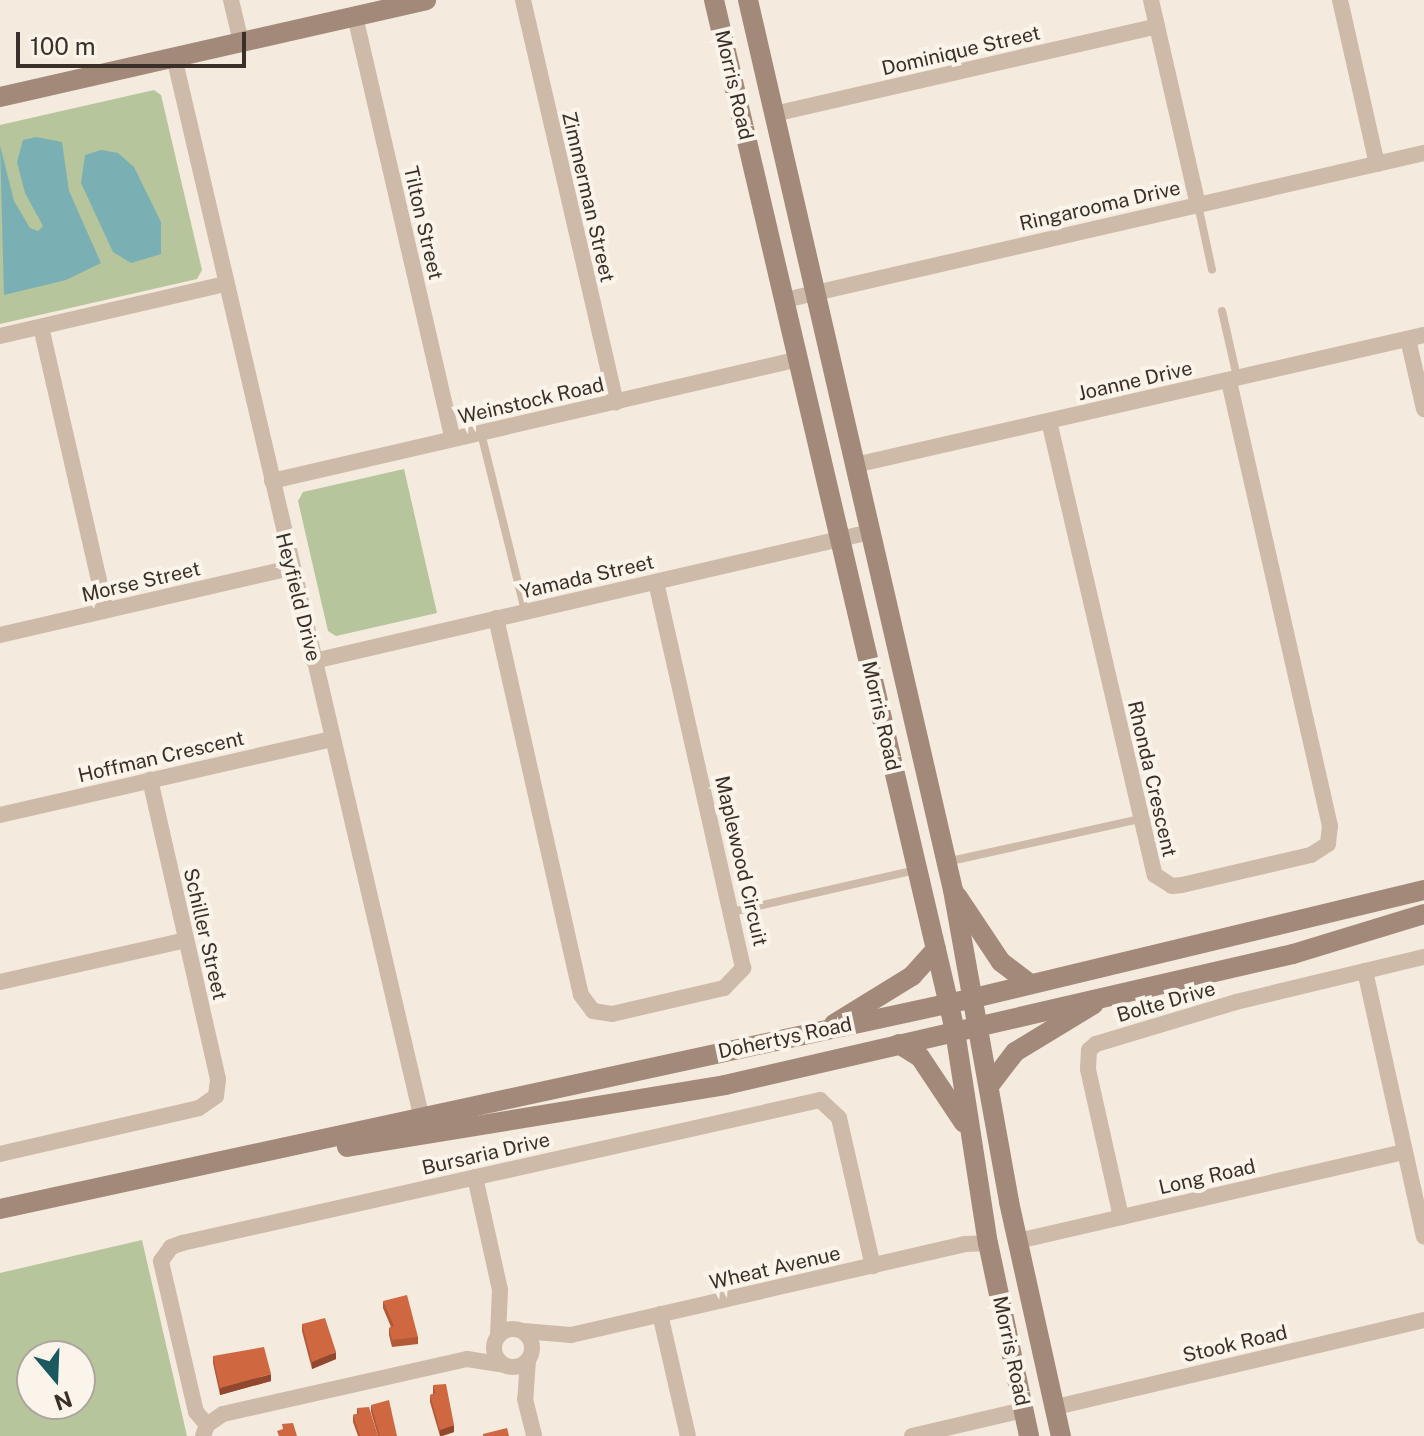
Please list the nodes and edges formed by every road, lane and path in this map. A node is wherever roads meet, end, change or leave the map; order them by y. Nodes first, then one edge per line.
1 (231, 0) edge
2 (426, 0) edge
3 (523, 0) edge
4 (714, 0) edge
5 (748, 0) edge
6 (1151, 0) edge
7 (1340, 0) edge
8 (355, 16) junction
9 (1157, 26) junction
10 (241, 42) junction
11 (174, 57) junction
12 (0, 97) edge
13 (774, 114) junction
14 (1424, 153) edge
15 (1377, 164) junction
16 (1198, 205) junction
17 (1212, 270) dead end
18 (226, 284) junction
19 (815, 293) junction
20 (785, 300) junction
21 (1222, 311) dead end
22 (41, 327) junction
23 (0, 336) edge
24 (1416, 337) edge
25 (799, 359) junction
26 (1233, 379) junction
27 (616, 402) junction
28 (1424, 409) edge
29 (1049, 421) junction
30 (481, 433) junction
31 (453, 439) junction
32 (855, 465) junction
33 (272, 481) junction
34 (870, 532) junction
35 (841, 539) junction
36 (290, 568) junction
37 (656, 582) junction
38 (106, 610) junction
39 (525, 611) junction
40 (496, 618) junction
41 (0, 635) edge
42 (314, 661) junction
43 (331, 739) junction
44 (150, 780) junction
45 (0, 815) edge
46 (1140, 819) junction
47 (946, 862) junction
48 (916, 870) junction
49 (953, 890) junction
50 (1424, 890) edge
51 (732, 912) junction
52 (1424, 914) edge
53 (186, 940) junction
54 (936, 949) junction
55 (1424, 957) edge
56 (1365, 971) junction
57 (0, 982) edge
58 (1030, 984) junction
59 (1104, 997) junction
60 (974, 998) junction
61 (948, 1003) junction
62 (979, 1026) junction
63 (827, 1029) junction
64 (955, 1031) junction
65 (899, 1044) junction
66 (989, 1086) junction
67 (424, 1127) junction
68 (968, 1130) junction
69 (1405, 1152) junction
70 (0, 1154) edge
71 (475, 1177) junction
72 (0, 1209) edge
73 (1121, 1217) junction
74 (1424, 1237) edge
75 (1018, 1241) junction
76 (988, 1243) junction
77 (873, 1266) junction
78 (500, 1290) junction
79 (660, 1314) junction
80 (1424, 1320) edge
81 (521, 1330) junction
82 (571, 1335) junction
83 (497, 1336) junction
84 (529, 1359) junction
85 (461, 1360) junction
86 (504, 1365) junction
87 (525, 1399) junction
88 (1056, 1407) junction
89 (1024, 1410) junction
90 (205, 1430) edge
91 (534, 1436) edge
92 (688, 1436) edge
93 (912, 1436) edge
94 (1029, 1436) edge
95 (1061, 1436) edge

1 - 10 street
2 - 8 street
3 - 27 street, Zimmerman Street
4 - 20 street, Morris Road
5 - 13 street, Morris Road
6 - 9 street
7 - 15 street
8 - 10 street
8 - 31 street, Tilton Street
9 - 13 street, Dominique Street
9 - 16 street
10 - 11 street
11 - 12 street
11 - 18 street, Heyfield Drive
13 - 19 street, Morris Road
14 - 15 street, Ringarooma Drive
15 - 16 street, Ringarooma Drive
16 - 17 lane
16 - 19 street, Ringarooma Drive
18 - 22 street
18 - 33 street, Heyfield Drive
19 - 20 street, Ringarooma Drive
19 - 32 street, Morris Road
20 - 25 street, Morris Road
21 - 26 lane
22 - 23 street
22 - 38 street
24 - 26 street, Joanne Drive
24 - 28 street
25 - 27 street, Weinstock Road
25 - 35 street, Morris Road
26 - 29 street, Joanne Drive
26 - 46 street, Rhonda Crescent
27 - 30 street, Weinstock Road
29 - 32 street, Joanne Drive
29 - 46 street, Rhonda Crescent
30 - 31 street, Weinstock Road
30 - 39 lane
31 - 33 street, Weinstock Road
32 - 34 street, Morris Road
33 - 36 street, Heyfield Drive
34 - 35 street, Yamada Street
34 - 47 street, Morris Road
35 - 37 street, Yamada Street
35 - 48 street, Morris Road
36 - 38 street, Morse Street
36 - 42 street, Heyfield Drive
37 - 39 street, Yamada Street
37 - 51 street, Maplewood Circuit
38 - 41 street, Morse Street
39 - 40 street, Yamada Street
40 - 42 street, Yamada Street
40 - 51 street, Maplewood Circuit
42 - 43 street, Heyfield Drive
43 - 44 street, Hoffman Crescent
43 - 67 street, Heyfield Drive
44 - 45 street, Hoffman Crescent
44 - 53 street, Schiller Street
46 - 47 lane
47 - 49 street, Morris Road
48 - 51 lane
48 - 54 street, Morris Road
49 - 58 street
49 - 60 street, Morris Road
50 - 58 street, Dohertys Road
52 - 59 street, Dohertys Road
53 - 57 street
53 - 70 street, Schiller Street
54 - 61 street, Morris Road
54 - 63 street
55 - 56 street, Bolte Drive
56 - 69 street
56 - 73 street, Bolte Drive
58 - 60 street, Dohertys Road
59 - 62 street, Dohertys Road
59 - 66 street
60 - 61 street, Dohertys Road
60 - 62 street, Morris Road
61 - 63 street, Dohertys Road
61 - 64 street, Morris Road
62 - 64 street, Dohertys Road
62 - 66 street, Morris Road
63 - 67 street, Dohertys Road
64 - 65 street, Dohertys Road
64 - 68 street, Morris Road
65 - 67 street, Dohertys Road
65 - 68 street
66 - 75 street, Morris Road
67 - 72 street, Dohertys Road
68 - 76 street, Morris Road
69 - 73 street, Long Road
69 - 74 street
71 - 77 street, Bursaria Drive
71 - 78 street
71 - 90 street, Bursaria Drive
73 - 75 street, Long Road
75 - 76 street
75 - 88 street, Morris Road
76 - 77 street, Wheat Avenue
76 - 89 street, Morris Road
77 - 79 street, Wheat Avenue
78 - 81 street
78 - 83 street
79 - 82 street, Wheat Avenue
79 - 92 street
80 - 88 street, Stook Road
81 - 82 street, Wheat Avenue
81 - 83 street
81 - 84 street
82 - 84 street, Wheat Avenue
83 - 85 street
83 - 86 street
84 - 86 street
84 - 87 street
85 - 86 street
85 - 90 street
86 - 87 street
87 - 91 street
88 - 95 street, Morris Road
89 - 93 street
89 - 94 street, Morris Road

